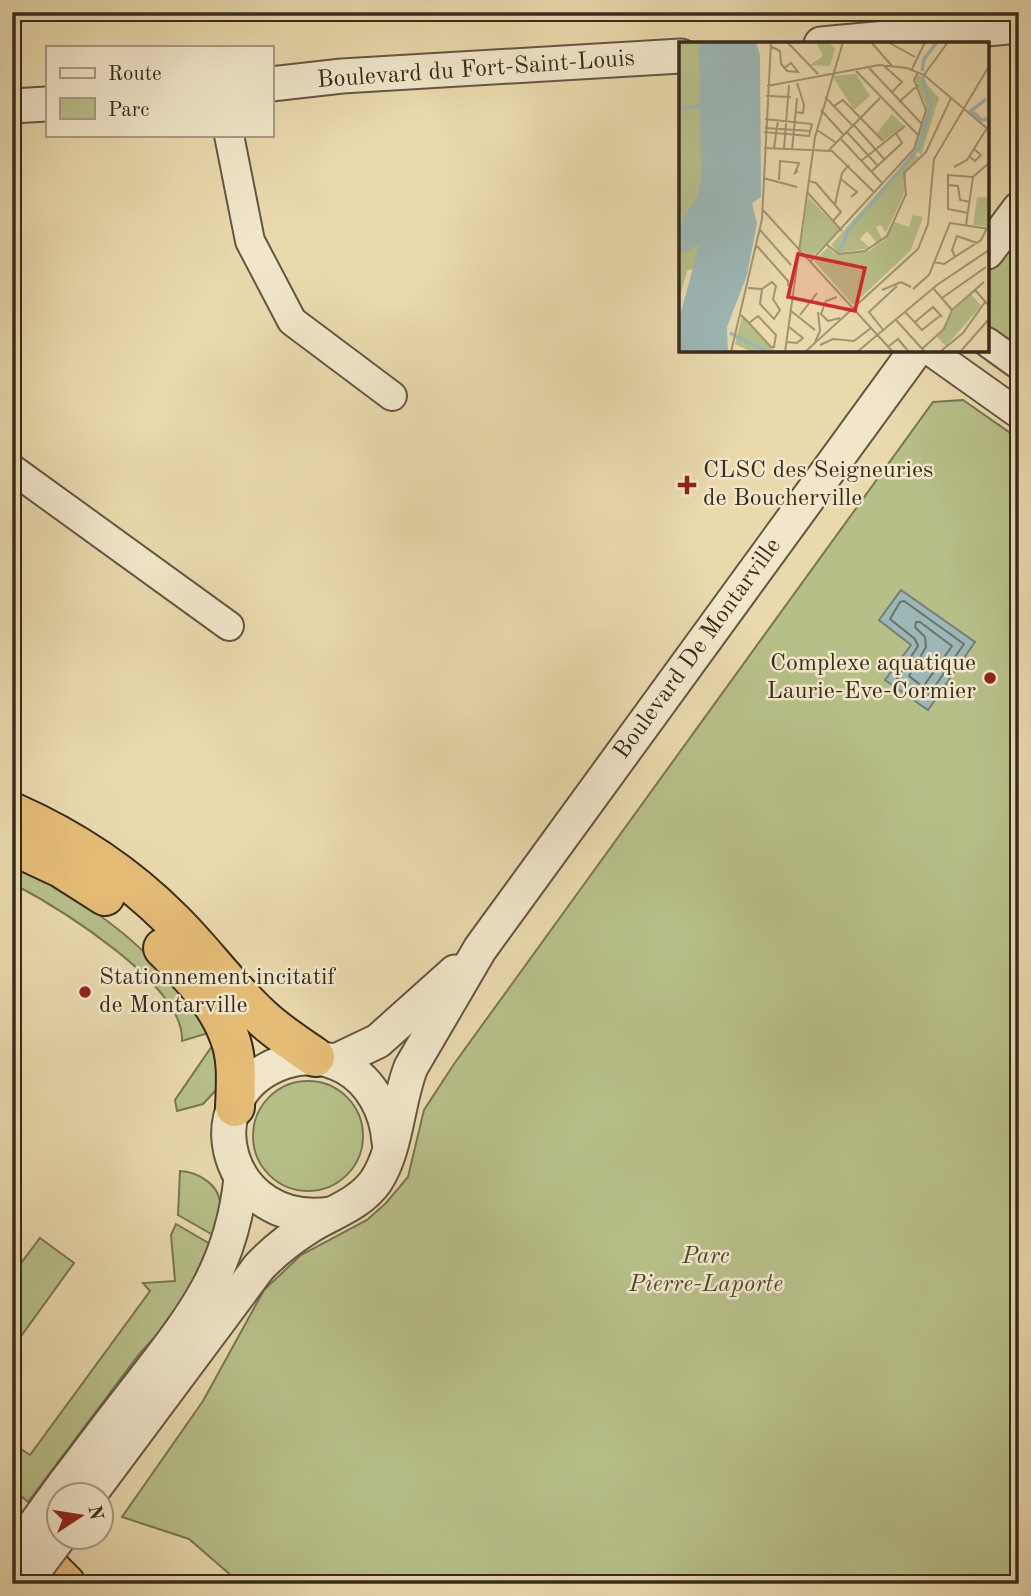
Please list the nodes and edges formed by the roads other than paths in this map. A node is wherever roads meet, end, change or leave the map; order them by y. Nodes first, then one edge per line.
1 (1003, 27) edge
2 (1019, 37) edge
3 (842, 42) edge
4 (679, 57) edge
5 (273, 84) edge
6 (46, 104) edge
7 (12, 106) edge
8 (229, 136) edge
9 (1019, 208) edge
10 (989, 249) edge
11 (989, 343) edge
12 (915, 352) edge
13 (932, 352) edge
14 (1019, 365) edge
15 (392, 396) dead end
16 (1019, 414) edge
17 (12, 469) edge
18 (229, 626) dead end
19 (12, 812) edge
20 (12, 845) edge
21 (480, 948) junction
22 (325, 1059) junction
23 (235, 1107) junction
24 (388, 1148) junction
25 (240, 1178) junction
26 (331, 1214) junction
27 (84, 1480) edge
28 (85, 1480) edge
29 (46, 1521) edge
30 (12, 1531) edge
31 (12, 1549) edge
32 (50, 1550) edge
33 (12, 1556) edge
34 (24, 1584) edge
35 (59, 1584) edge
36 (66, 1584) edge

1 - 2 street
1 - 3 street
4 - 5 street, Boulevard du Fort-Saint-Louis
6 - 7 street
8 - 15 street
9 - 10 street
11 - 14 street
12 - 21 street, Boulevard De Montarville
13 - 16 street
17 - 18 street
19 - 22 highway
20 - 23 highway
21 - 22 street, Boulevard De Montarville
21 - 24 street, Boulevard De Montarville
22 - 23 street, Boulevard De Montarville
22 - 24 street
23 - 25 street, Boulevard De Montarville
24 - 26 street, Boulevard De Montarville
25 - 26 street
25 - 27 street, Boulevard De Montarville
26 - 28 street, Boulevard De Montarville
29 - 33 street, Boulevard De Montarville, bridge
30 - 36 highway
31 - 35 highway
32 - 34 street, bridge

